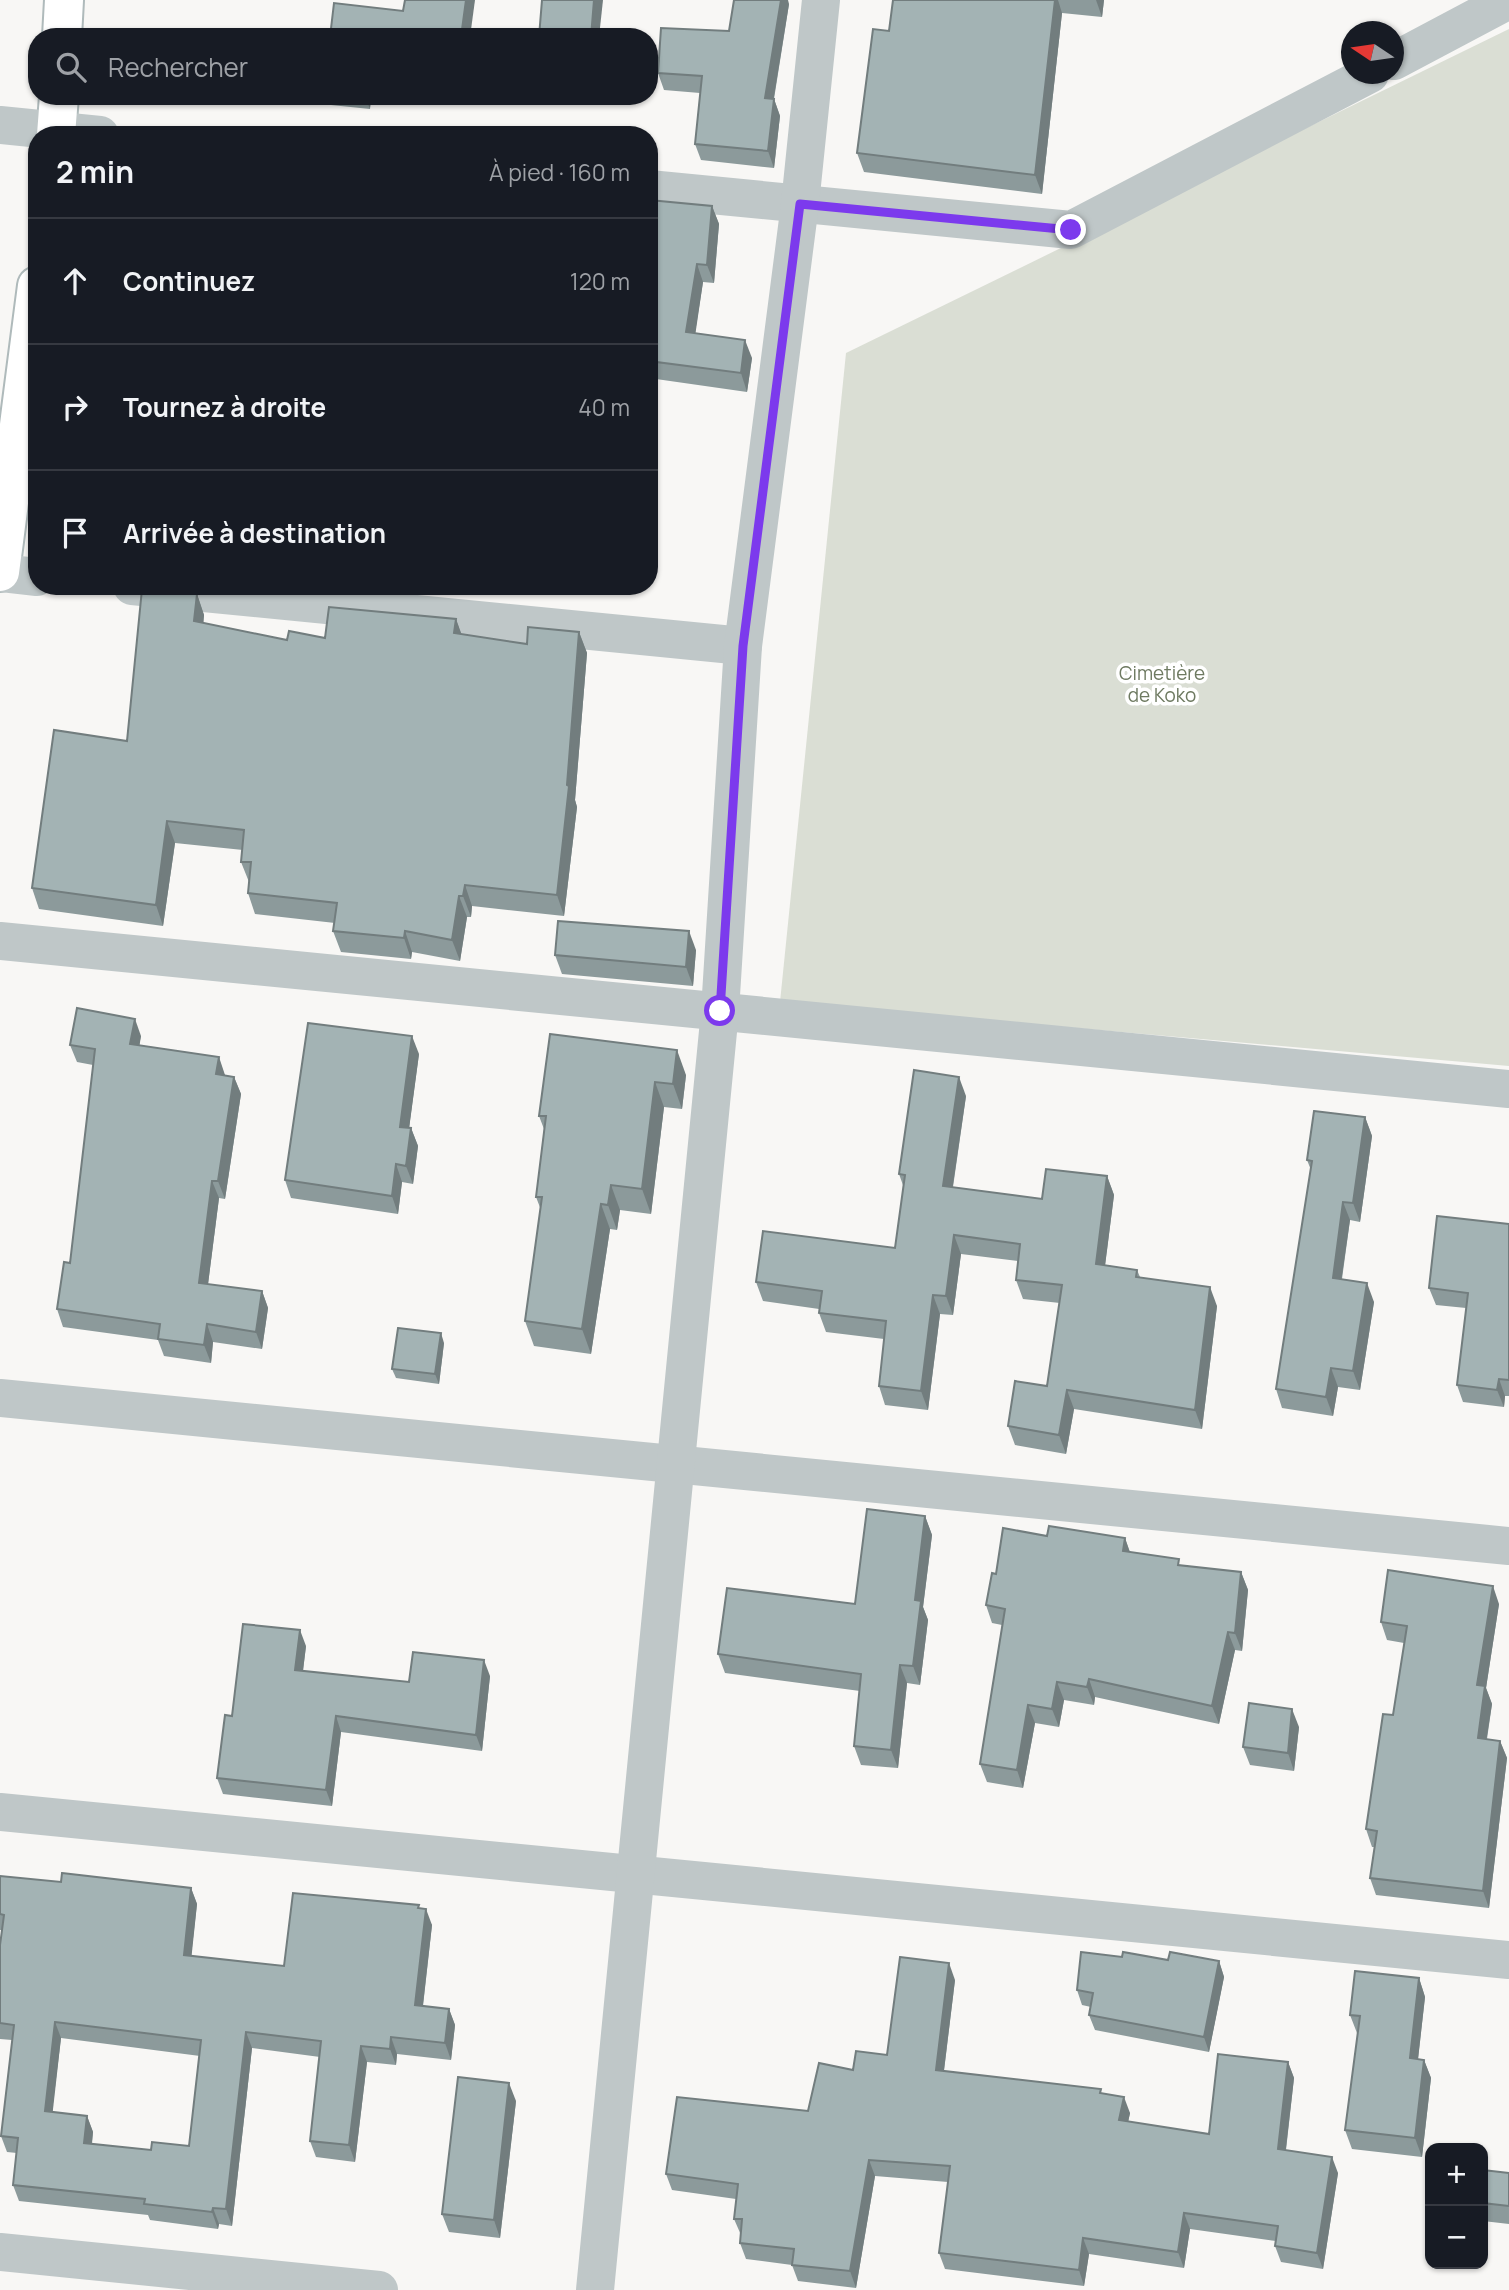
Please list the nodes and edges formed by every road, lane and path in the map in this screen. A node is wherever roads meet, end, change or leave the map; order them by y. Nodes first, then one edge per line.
1 (64, 0) edge
2 (821, 0) edge
3 (1509, 0) edge
4 (62, 28) edge
5 (1404, 56) edge
6 (1351, 84) edge
7 (57, 121) edge
8 (0, 125) edge
9 (658, 190) edge
10 (800, 204) junction
11 (28, 356) edge
12 (0, 573) edge
13 (28, 576) edge
14 (224, 595) edge
15 (743, 646) junction
16 (0, 941) edge
17 (720, 1011) junction
18 (1509, 1089) edge
19 (0, 1398) edge
20 (675, 1464) junction
21 (1509, 1546) edge
22 (0, 1812) edge
23 (634, 1874) junction
24 (1509, 1960) edge
25 (0, 2252) edge
26 (379, 2290) edge
27 (595, 2290) edge

1 - 4 main road
2 - 10 street
3 - 5 street
6 - 10 street
7 - 8 street
9 - 10 street
10 - 15 street
11 - 12 main road
12 - 13 street
14 - 15 street
15 - 17 street
16 - 17 street
17 - 18 street
17 - 20 street
19 - 20 street
20 - 21 street
20 - 23 street
22 - 23 street
23 - 24 street
23 - 27 street
25 - 26 street

